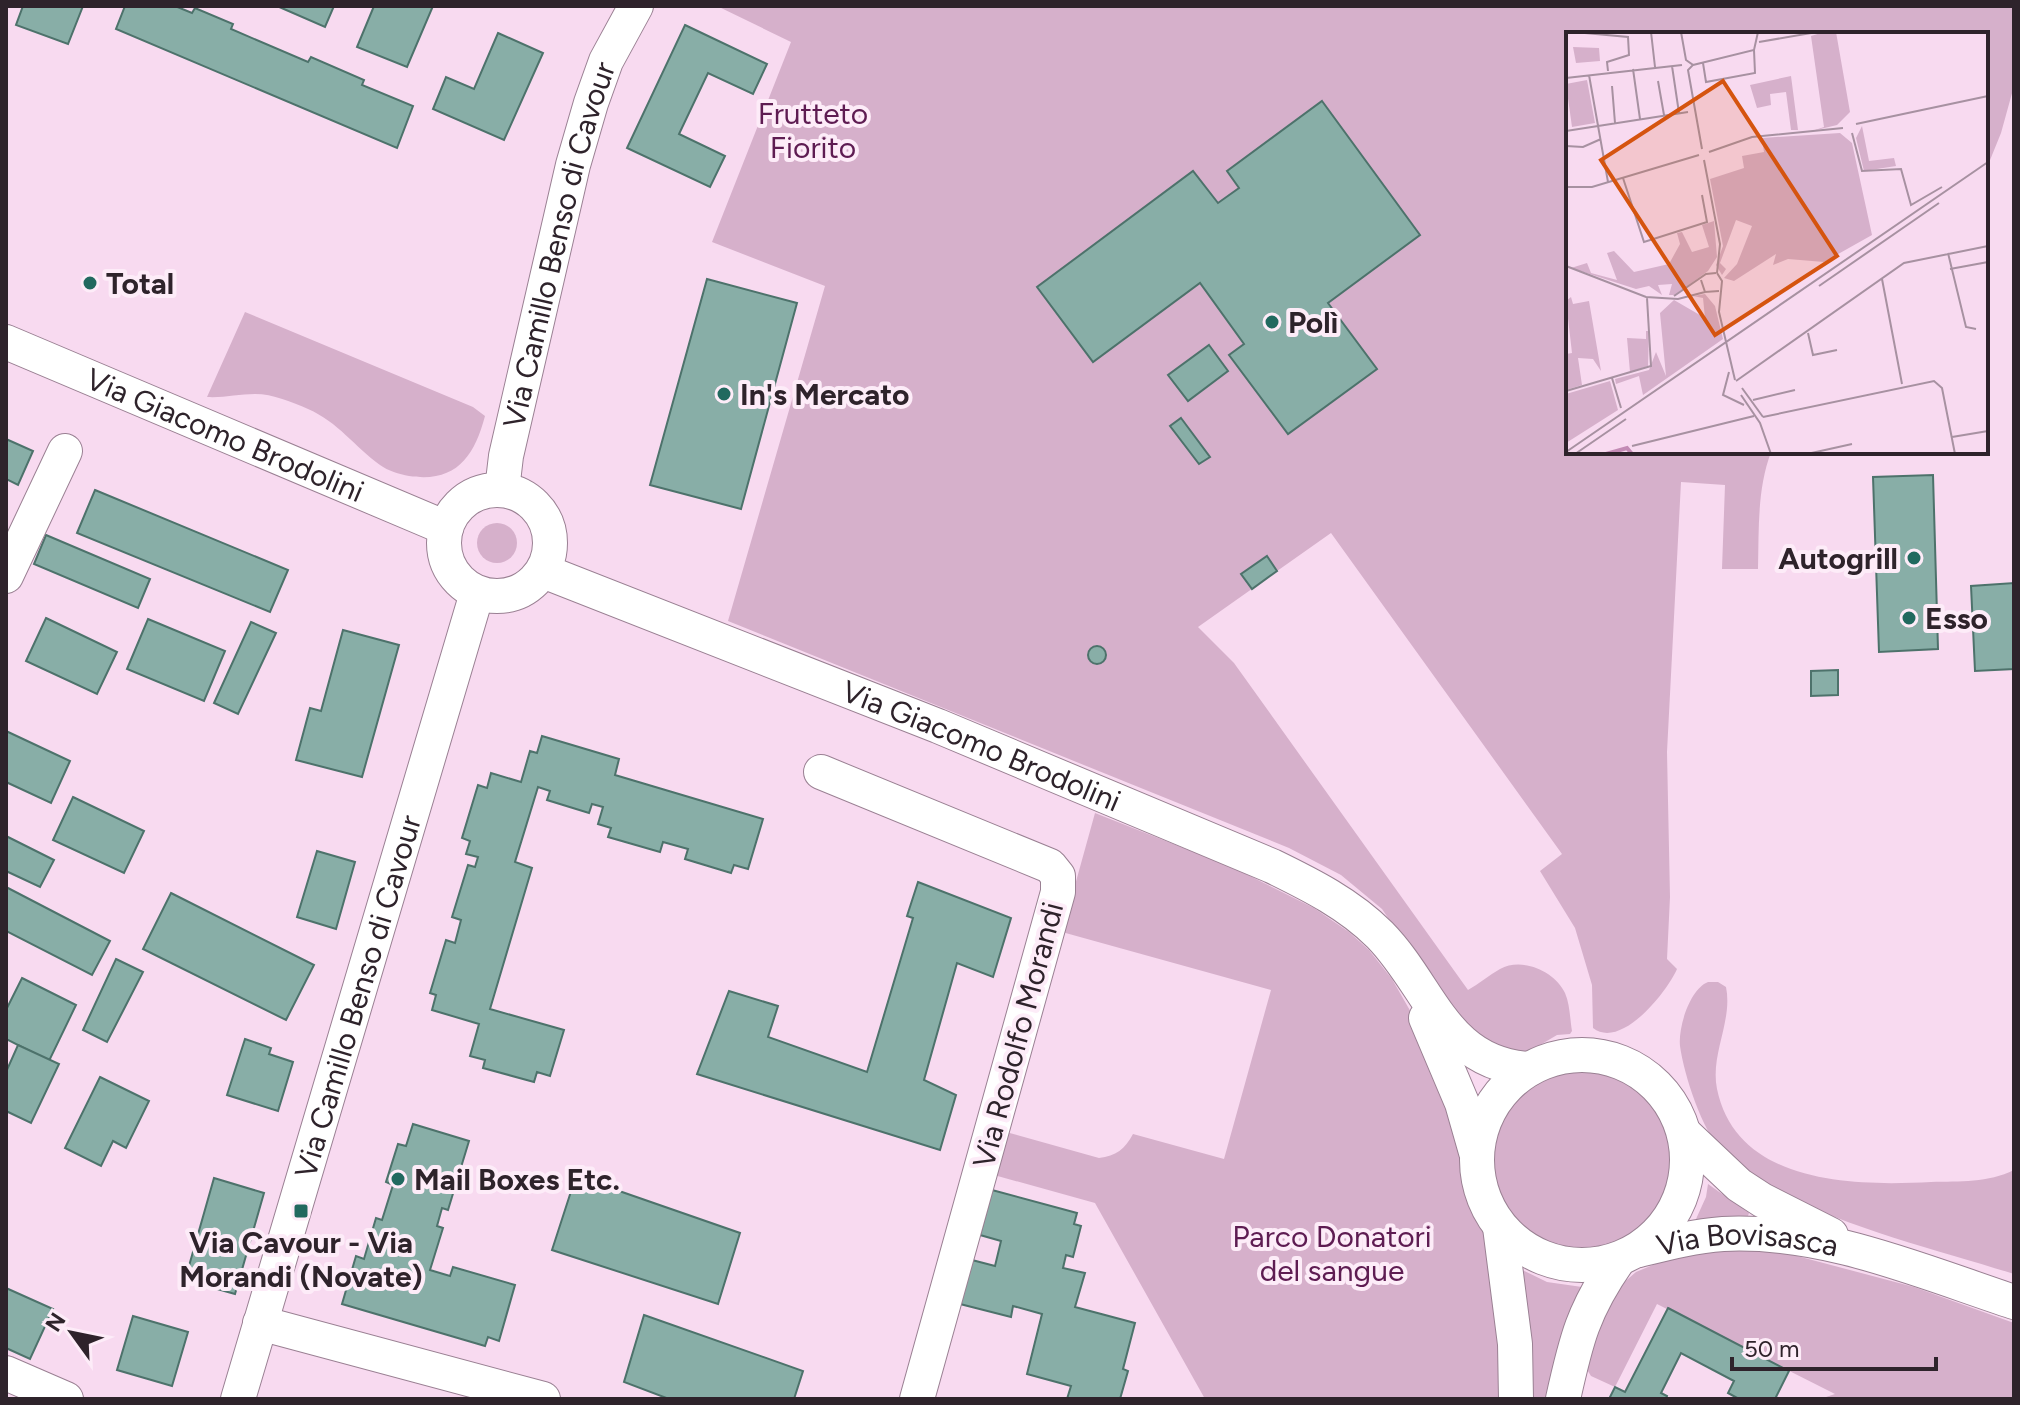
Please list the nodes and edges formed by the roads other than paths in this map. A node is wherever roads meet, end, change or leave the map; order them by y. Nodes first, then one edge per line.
1 (636, 6) edge
2 (6, 342) edge
3 (65, 451) dead end
4 (502, 490) junction
5 (18, 520) edge
6 (446, 528) junction
7 (543, 571) junction
8 (6, 576) edge
9 (477, 593) junction
10 (821, 772) dead end
11 (1398, 955) junction
12 (1529, 1069) junction
13 (1685, 1134) junction
14 (1477, 1153) junction
15 (1500, 1227) junction
16 (1858, 1251) junction
17 (1627, 1255) junction
18 (2014, 1302) edge
19 (260, 1323) junction
20 (6, 1373) edge
21 (66, 1399) edge
22 (238, 1399) edge
23 (543, 1399) edge
24 (917, 1399) edge
25 (1516, 1399) edge
26 (1563, 1399) edge

1 - 4 street, Via Camillo Benso di Cavour
2 - 6 street, Via Giacomo Brodolini
3 - 5 street
4 - 6 street
4 - 7 street
5 - 8 street
6 - 9 street
7 - 9 street
7 - 11 street, Via Giacomo Brodolini
9 - 19 street, Via Camillo Benso di Cavour
10 - 24 street, Via Rodolfo Morandi
11 - 12 street, Via Giacomo Brodolini
11 - 14 street, Via Giacomo Brodolini
12 - 13 street
12 - 14 street
13 - 16 street, Via Bovisasca
13 - 17 street
14 - 15 street
15 - 17 street
15 - 25 street
16 - 17 street, Via Bovisasca
16 - 18 street, Via Bovisasca
17 - 26 street
19 - 22 street, Via Camillo Benso di Cavour
19 - 23 street
20 - 21 street

